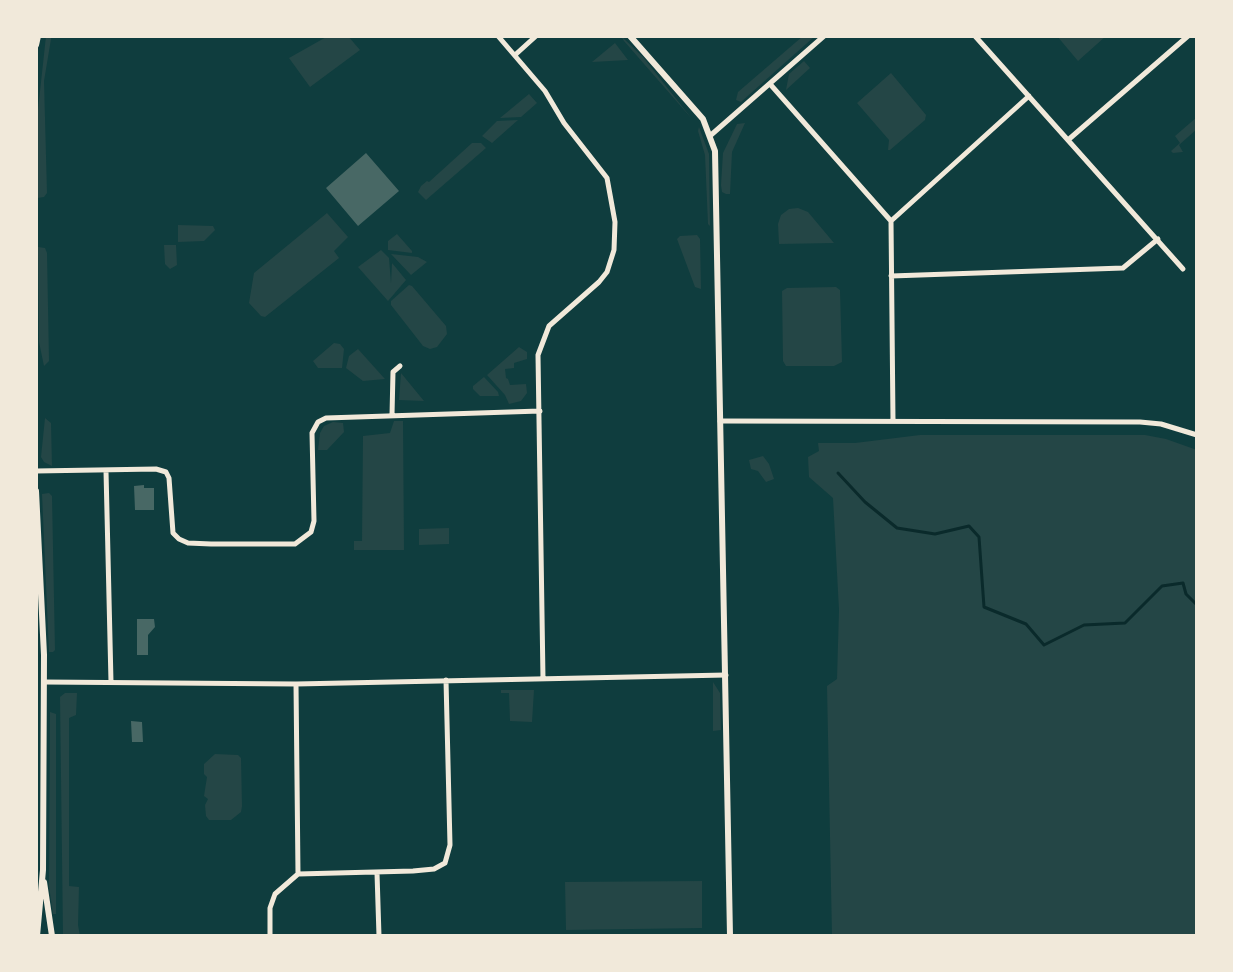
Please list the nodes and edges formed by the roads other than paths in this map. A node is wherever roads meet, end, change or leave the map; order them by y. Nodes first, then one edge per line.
1 (38, 36) edge
2 (498, 36) edge
3 (536, 36) edge
4 (630, 36) edge
5 (824, 36) edge
6 (1188, 36) edge
7 (979, 37) edge
8 (36, 45) edge
9 (515, 55) junction
10 (770, 84) junction
11 (1029, 96) junction
12 (711, 135) junction
13 (1068, 140) junction
14 (891, 221) junction
15 (1158, 239) junction
16 (1183, 269) dead end
17 (891, 276) junction
18 (400, 366) dead end
19 (540, 411) junction
20 (392, 415) junction
21 (720, 421) junction
22 (893, 421) junction
23 (1197, 435) edge
24 (36, 471) edge
25 (106, 471) junction
26 (36, 491) edge
27 (726, 675) junction
28 (543, 679) junction
29 (446, 680) junction
30 (44, 682) junction
31 (111, 682) junction
32 (296, 684) junction
33 (43, 870) junction
34 (377, 873) junction
35 (298, 874) junction
36 (37, 936) edge
37 (52, 936) edge
38 (270, 936) edge
39 (379, 936) edge
40 (730, 936) edge

1 - 8 street
2 - 9 street
3 - 9 street
4 - 12 street
5 - 10 street
6 - 13 street
7 - 11 street
9 - 19 street
10 - 12 street
10 - 14 street
11 - 13 street
11 - 14 street
12 - 21 street
13 - 15 street
14 - 17 street
15 - 16 street
15 - 17 street
17 - 22 street
18 - 20 street
19 - 20 street
19 - 28 street
20 - 25 street
21 - 22 street
21 - 27 street
22 - 23 street
24 - 25 street
25 - 31 street
26 - 30 street
27 - 28 street
27 - 40 street
28 - 29 street
29 - 32 street
29 - 34 street
30 - 31 street
30 - 33 street
31 - 32 street
32 - 35 street
33 - 36 street
33 - 37 street
34 - 35 street
34 - 39 street
35 - 38 street

